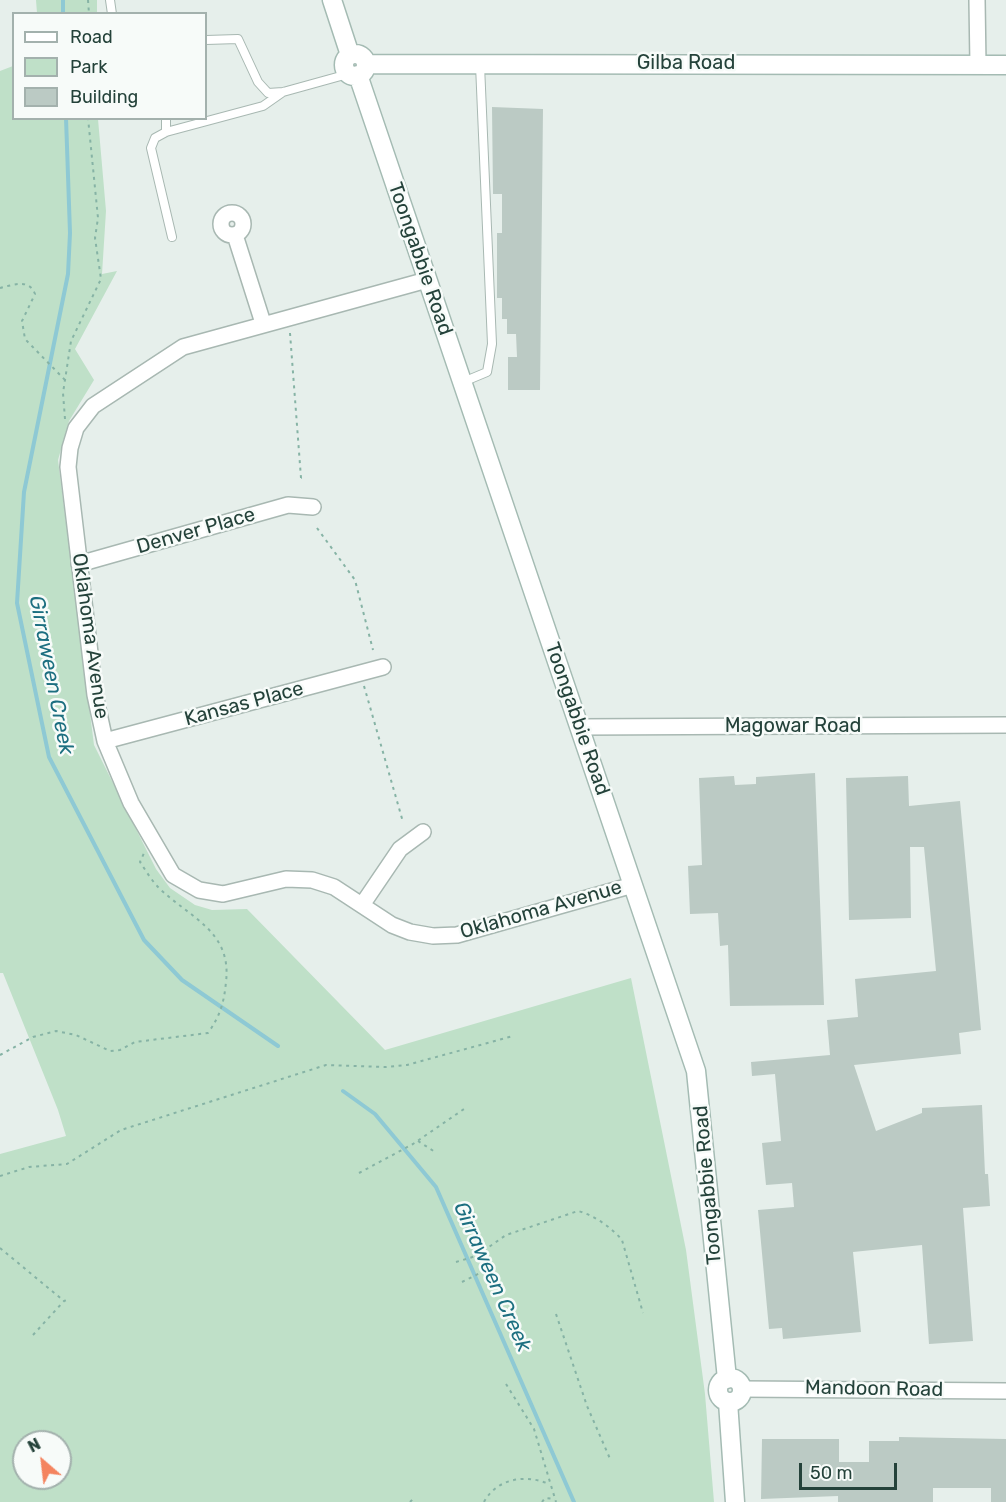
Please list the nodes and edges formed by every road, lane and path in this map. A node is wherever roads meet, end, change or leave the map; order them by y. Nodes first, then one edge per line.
1 (332, 0) edge
2 (977, 0) edge
3 (207, 40) edge
4 (479, 63) junction
5 (978, 65) junction
6 (1006, 65) edge
7 (356, 67) junction
8 (283, 92) junction
9 (88, 120) edge
10 (166, 120) edge
11 (166, 132) junction
12 (235, 235) dead end
13 (172, 237) dead end
14 (427, 280) junction
15 (0, 288) edge
16 (263, 323) junction
17 (290, 333) dead end
18 (65, 380) junction
19 (463, 382) junction
20 (70, 448) junction
21 (297, 479) dead end
22 (313, 507) dead end
23 (317, 528) dead end
24 (79, 564) junction
25 (373, 650) dead end
26 (383, 667) dead end
27 (363, 681) dead end
28 (1006, 725) edge
29 (580, 727) junction
30 (105, 741) junction
31 (403, 822) dead end
32 (423, 832) dead end
33 (152, 838) junction
34 (633, 885) junction
35 (362, 905) junction
36 (513, 1036) dead end
37 (0, 1055) edge
38 (464, 1109) dead end
39 (418, 1141) junction
40 (435, 1152) dead end
41 (359, 1173) dead end
42 (0, 1176) edge
43 (0, 1248) edge
44 (456, 1262) dead end
45 (486, 1270) dead end
46 (462, 1282) dead end
47 (70, 1299) dead end
48 (64, 1301) junction
49 (643, 1313) dead end
50 (556, 1314) dead end
51 (33, 1335) dead end
52 (506, 1384) dead end
53 (734, 1384) junction
54 (1006, 1391) edge
55 (611, 1461) dead end
56 (550, 1484) junction
57 (414, 1498) dead end
58 (556, 1500) edge
59 (410, 1502) edge
60 (484, 1502) edge
61 (542, 1502) edge
62 (735, 1502) edge

1 - 7 main road, Toongabbie Road
2 - 5 street
3 - 8 lane
4 - 5 main road, Gilba Road
4 - 7 main road, Gilba Road
4 - 19 lane
5 - 6 main road, Gilba Road
7 - 8 lane
7 - 14 main road, Toongabbie Road
8 - 11 lane
9 - 18 path
10 - 11 lane
11 - 13 lane
12 - 16 street
14 - 16 street, Oklahoma Avenue
14 - 19 main road, Toongabbie Road
15 - 18 path
16 - 20 street, Oklahoma Avenue
17 - 21 path
18 - 20 path
19 - 29 main road, Toongabbie Road
20 - 24 street, Oklahoma Avenue
22 - 24 street, Denver Place
23 - 25 path
24 - 30 street, Oklahoma Avenue
26 - 30 street, Kansas Place
27 - 31 path
28 - 29 street, Magowar Road
29 - 34 main road, Toongabbie Road
30 - 33 street, Oklahoma Avenue
32 - 35 street
33 - 35 street, Oklahoma Avenue
33 - 37 path
34 - 35 street, Oklahoma Avenue
34 - 53 main road, Toongabbie Road
36 - 42 path
38 - 39 path
39 - 40 path
39 - 41 path
43 - 48 path
44 - 49 path
45 - 46 path
47 - 48 path
48 - 51 path
50 - 55 path
52 - 56 path
53 - 54 street, Mandoon Road
53 - 62 main road, Toongabbie Road
56 - 58 path
56 - 60 path
57 - 59 path
58 - 61 path

